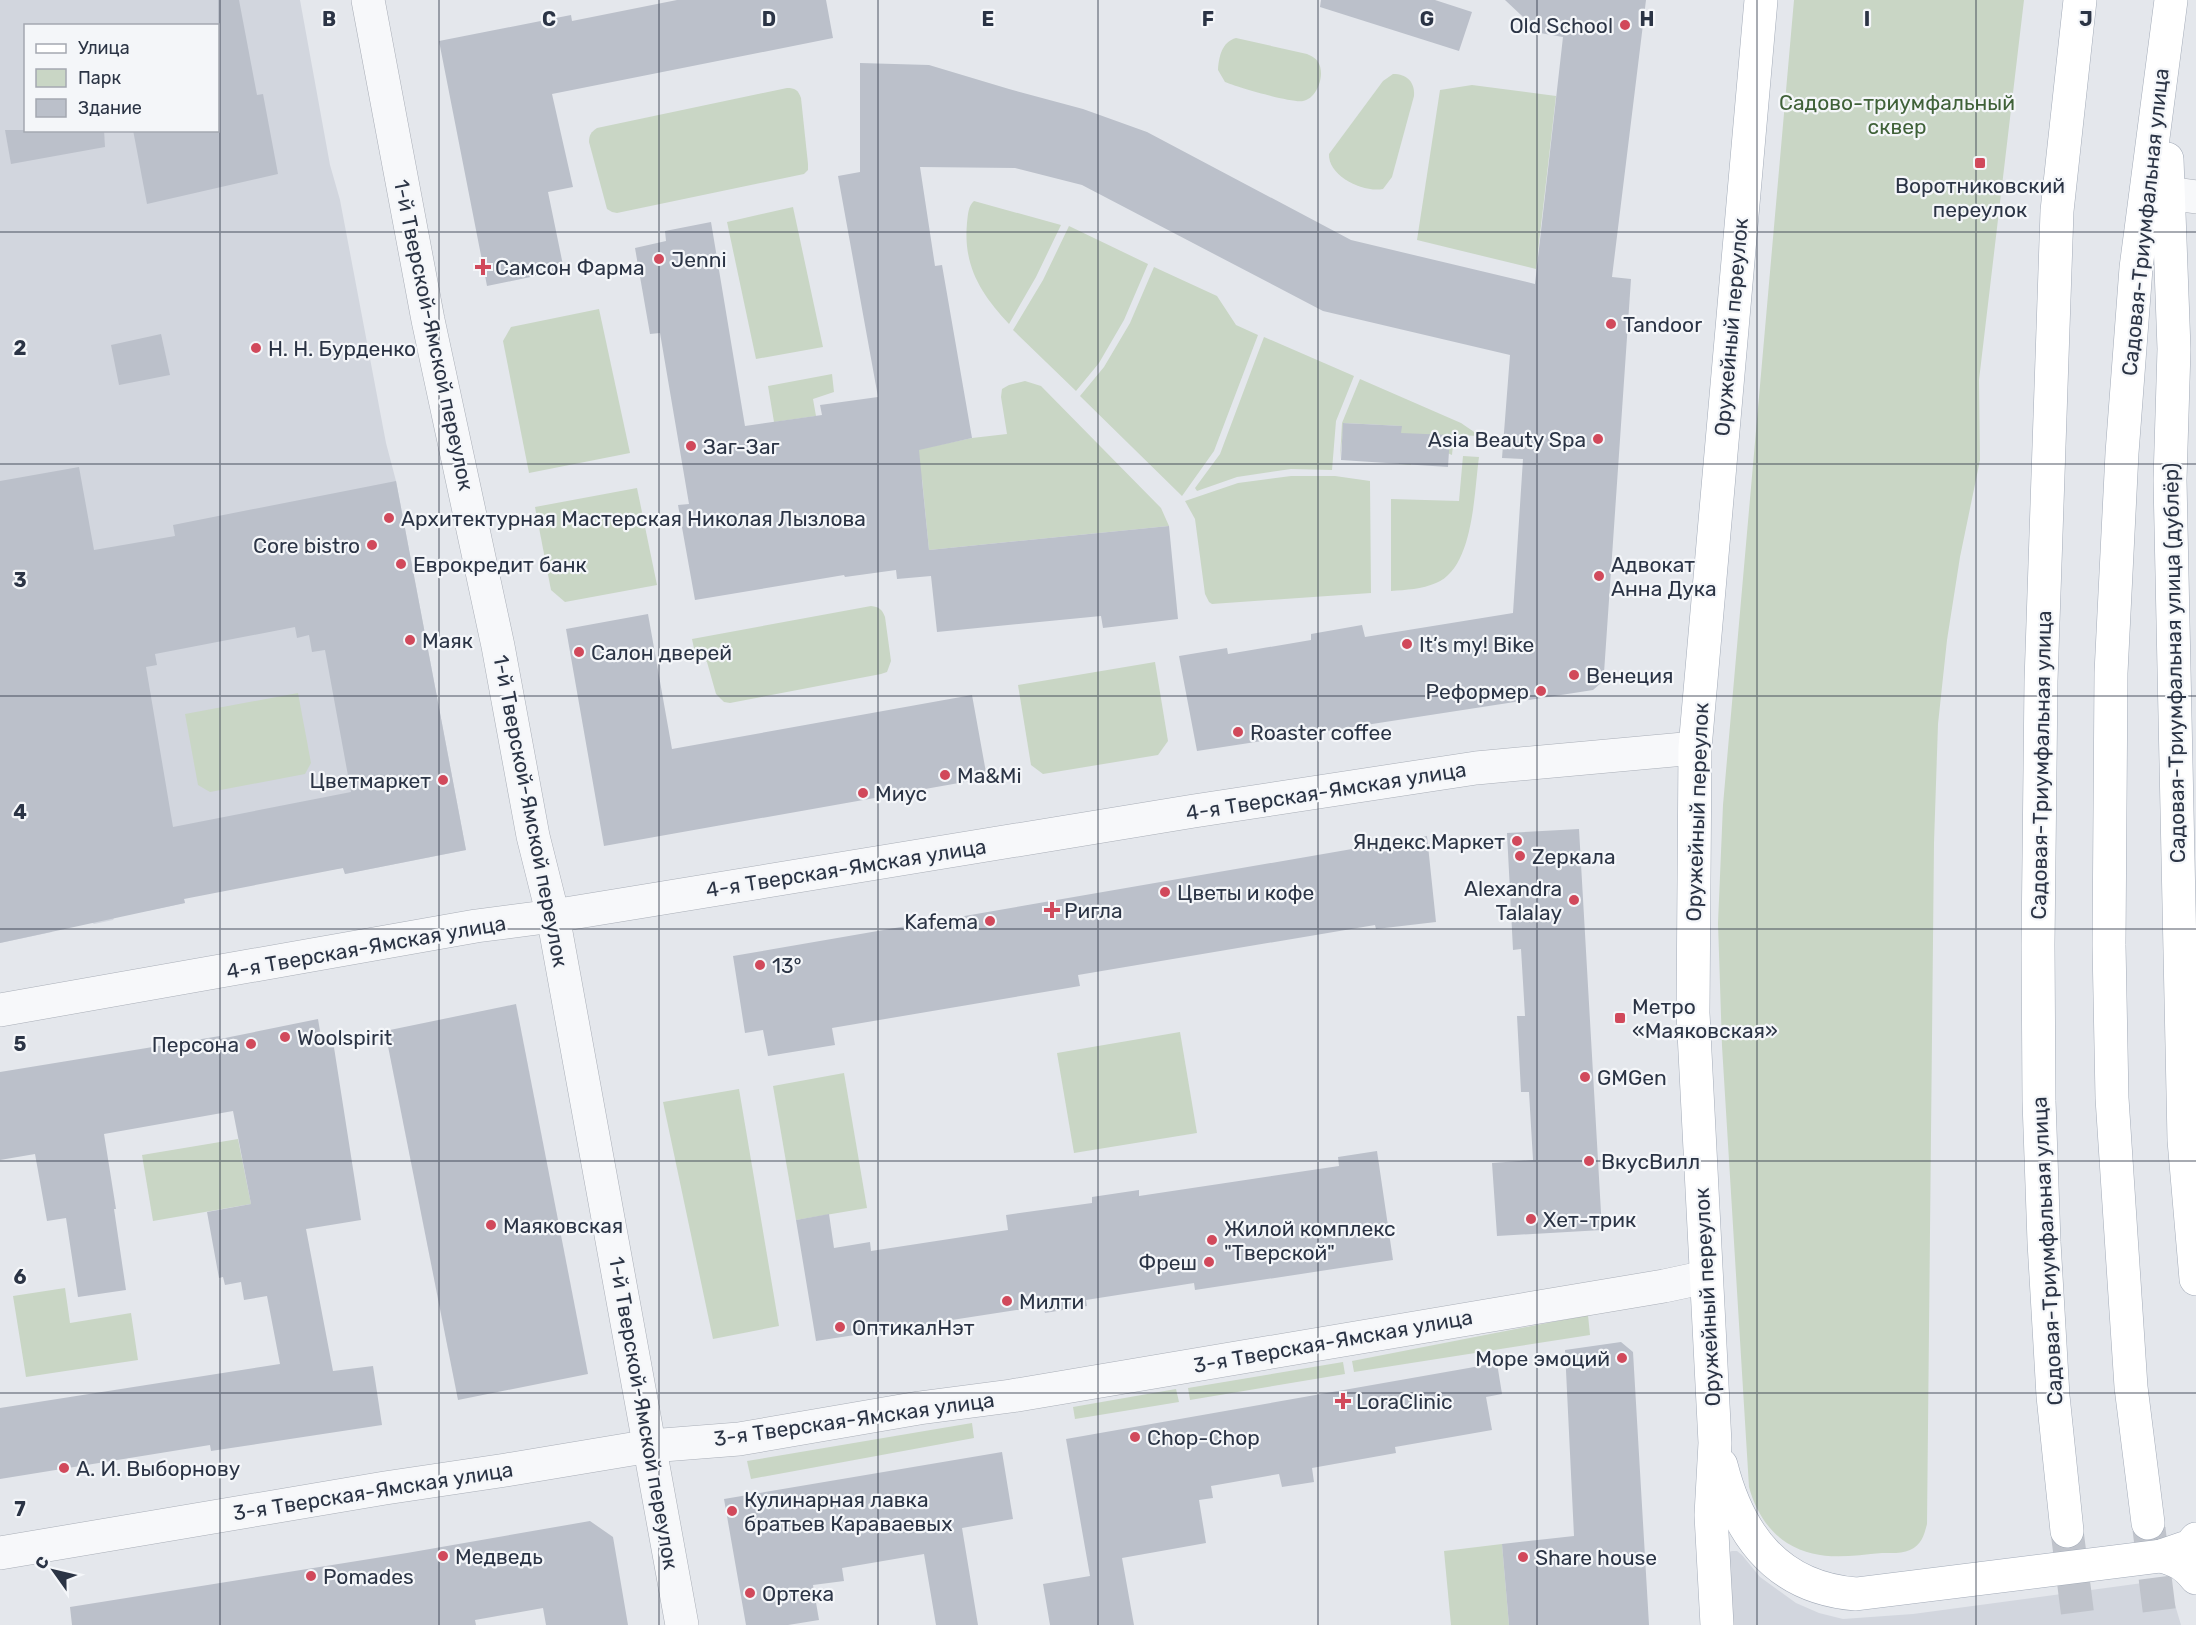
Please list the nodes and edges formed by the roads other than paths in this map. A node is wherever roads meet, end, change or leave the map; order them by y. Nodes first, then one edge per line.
1 (368, 0) edge
2 (1761, 0) edge
3 (2080, 0) edge
4 (2171, 0) edge
5 (2166, 46) junction
6 (2182, 195) edge
7 (1695, 748) junction
8 (553, 916) junction
9 (0, 1010) edge
10 (1706, 1278) junction
11 (2196, 1279) edge
12 (1715, 1443) junction
13 (650, 1446) junction
14 (2148, 1523) tunnel mouth
15 (2067, 1531) tunnel mouth
16 (2196, 1539) edge
17 (0, 1553) edge
18 (2161, 1556) junction
19 (2196, 1578) edge
20 (682, 1625) edge
21 (1717, 1625) edge

1 - 8 street, 1-й Тверской-Ямской переулок
2 - 7 main road, Оружейный переулок
3 - 15 main road, Садовая-Триумфальная улица
4 - 5 main road, Садовая-Триумфальная улица
5 - 6 main road, Садовая-Триумфальная улица (дублёр)
5 - 14 main road, Садовая-Триумфальная улица
6 - 11 main road, Садовая-Триумфальная улица (дублёр)
7 - 8 street, 4-я Тверская-Ямская улица
7 - 10 main road, Оружейный переулок
8 - 9 street, 4-я Тверская-Ямская улица
8 - 13 street, 1-й Тверской-Ямской переулок
10 - 12 main road, Оружейный переулок
10 - 13 street, 3-я Тверская-Ямская улица
12 - 18 main road
12 - 21 main road, Оружейный переулок
13 - 17 street, 3-я Тверская-Ямская улица
13 - 20 street, 1-й Тверской-Ямской переулок
16 - 18 main road
18 - 19 main road

